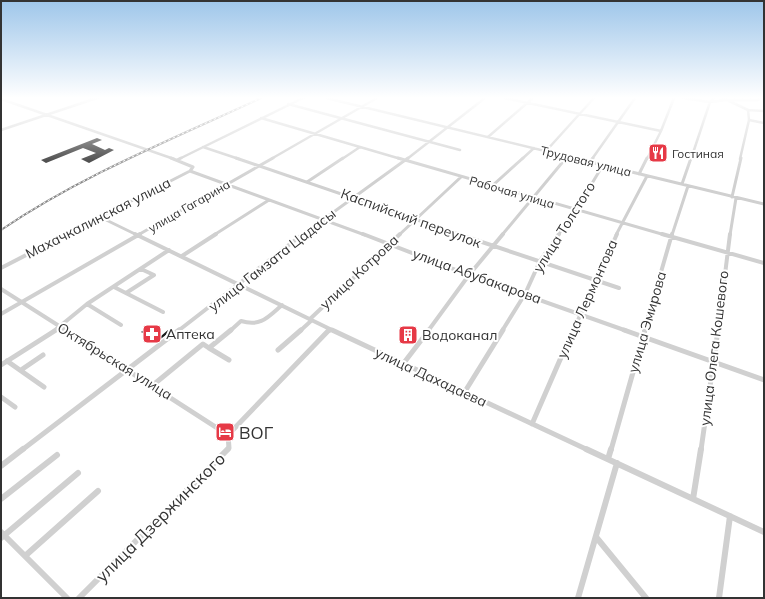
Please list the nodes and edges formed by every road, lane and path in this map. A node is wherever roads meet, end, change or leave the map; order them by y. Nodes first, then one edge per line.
1 (13, 126) edge
2 (81, 126) edge
3 (245, 126) edge
4 (288, 126) edge
5 (329, 126) edge
6 (366, 126) edge
7 (445, 126) edge
8 (501, 126) edge
9 (570, 126) edge
10 (615, 126) edge
11 (637, 126) edge
12 (663, 126) edge
13 (702, 126) edge
14 (747, 126) edge
15 (449, 127) junction
16 (1, 130) edge
17 (661, 131) junction
18 (315, 134) junction
19 (488, 137) junction
20 (429, 143) junction
21 (203, 147) junction
22 (360, 147) junction
23 (534, 148) junction
24 (460, 150) dead end
25 (546, 151) junction
26 (568, 156) junction
27 (177, 160) junction
28 (404, 161) junction
29 (590, 162) junction
30 (603, 165) junction
31 (260, 166) junction
32 (191, 169) junction
33 (639, 174) junction
34 (648, 176) junction
35 (461, 177) junction
36 (307, 182) junction
37 (226, 184) junction
38 (682, 184) junction
39 (492, 186) junction
40 (688, 186) junction
41 (353, 197) junction
42 (533, 197) junction
43 (734, 197) junction
44 (269, 200) junction
45 (764, 204) edge
46 (576, 210) junction
47 (100, 217) junction
48 (323, 219) junction
49 (415, 219) junction
50 (622, 222) junction
51 (139, 236) junction
52 (671, 237) junction
53 (389, 244) junction
54 (494, 247) junction
55 (170, 250) junction
56 (727, 252) junction
57 (182, 256) junction
58 (540, 261) junction
59 (764, 263) edge
60 (1, 268) edge
61 (141, 269) junction
62 (469, 275) junction
63 (594, 279) junction
64 (239, 285) junction
65 (114, 287) junction
66 (619, 288) dead end
67 (1, 289) edge
68 (126, 293) junction
69 (525, 294) junction
70 (22, 302) junction
71 (87, 304) junction
72 (282, 305) junction
73 (163, 312) dead end
74 (1, 314) edge
75 (580, 314) junction
76 (311, 319) junction
77 (121, 324) dead end
78 (60, 327) junction
79 (330, 329) junction
80 (643, 337) junction
81 (209, 348) junction
82 (278, 350) dead end
83 (43, 355) dead end
84 (229, 360) dead end
85 (7, 361) junction
86 (714, 362) junction
87 (402, 364) junction
88 (1, 365) edge
89 (21, 370) junction
90 (128, 370) junction
91 (764, 380) edge
92 (153, 385) junction
93 (44, 387) dead end
94 (464, 393) junction
95 (1, 397) edge
96 (15, 407) dead end
97 (532, 424) junction
98 (228, 435) junction
99 (57, 455) dead end
100 (608, 459) junction
101 (617, 463) junction
102 (1, 466) edge
103 (78, 473) dead end
104 (98, 491) dead end
105 (1, 499) edge
106 (693, 499) junction
107 (730, 516) junction
108 (764, 532) edge
109 (2, 535) edge
110 (596, 537) junction
111 (25, 556) junction
112 (67, 598) edge
113 (79, 598) edge
114 (578, 598) edge
115 (646, 598) edge
116 (719, 598) edge

1 - 16 street
2 - 27 street, улица Абубакарова
3 - 21 street
4 - 18 street, Рабочая улица
5 - 18 street, улица Гагарина
6 - 20 street
7 - 15 street, Трудовая улица
8 - 19 street
9 - 25 street
10 - 29 street
11 - 17 street
12 - 17 street
13 - 38 street
14 - 43 street, улица Олега Кошевого
15 - 19 street, Трудовая улица
15 - 20 street, улица Гамзата Цадасы
17 - 33 street
18 - 22 street, Рабочая улица
18 - 31 street, улица Гагарина
19 - 23 street, Трудовая улица
20 - 24 street
20 - 28 street, улица Гамзата Цадасы
21 - 27 street
21 - 31 street, Каспийский переулок
22 - 28 street, Рабочая улица
22 - 36 street
23 - 25 street, Трудовая улица
23 - 39 street
25 - 26 street, Трудовая улица
26 - 29 street, Трудовая улица
26 - 42 street
27 - 32 street, улица Абубакарова
28 - 35 street, Рабочая улица
28 - 41 street, улица Гамзата Цадасы
29 - 30 street, Трудовая улица
30 - 33 street, Трудовая улица
30 - 46 street, улица Толстого
31 - 36 street, Каспийский переулок
31 - 37 street, улица Гагарина
32 - 37 street, улица Абубакарова
32 - 47 street, Махачкалинская улица
33 - 34 street, Трудовая улица
34 - 38 street, Трудовая улица
34 - 50 street, улица Лермонтова
35 - 39 street, Рабочая улица
35 - 49 street, улица Котрова
36 - 41 street, Каспийский переулок
37 - 44 street, улица Абубакарова
37 - 51 street, улица Гагарина
38 - 40 street, Трудовая улица
39 - 42 street, Рабочая улица
40 - 43 street, Трудовая улица
40 - 52 street, улица Эмирова
41 - 48 street, улица Гамзата Цадасы
41 - 49 street, Каспийский переулок
42 - 46 street, Рабочая улица
42 - 54 street
43 - 45 street, Трудовая улица
43 - 56 street, улица Олега Кошевого
44 - 48 street, улица Абубакарова
44 - 57 street
46 - 50 street, Рабочая улица
46 - 58 street, улица Толстого
47 - 51 street, улица Дахадаева
47 - 60 street, Махачкалинская улица
48 - 53 street, улица Абубакарова
48 - 64 street, улица Гамзата Цадасы
49 - 53 street, улица Котрова
49 - 54 street, Каспийский переулок
50 - 52 street, Рабочая улица
50 - 63 street, улица Лермонтова
51 - 55 street, улица Дахадаева
51 - 70 street, улица Гагарина
52 - 56 street, Рабочая улица
52 - 80 street, улица Эмирова
53 - 62 street, улица Абубакарова
53 - 76 street, улица Котрова
54 - 58 street, Каспийский переулок
54 - 62 street
55 - 57 street, улица Дахадаева
55 - 61 street
56 - 59 street, Рабочая улица
56 - 86 street, улица Олега Кошевого
57 - 64 street, улица Дахадаева
58 - 63 street, Каспийский переулок
58 - 69 street, улица Толстого
61 - 65 street
61 - 68 street
62 - 69 street, улица Абубакарова
62 - 87 street
63 - 66 street, Каспийский переулок
63 - 75 street, улица Лермонтова
64 - 72 street, улица Дахадаева
64 - 90 street, улица Гамзата Цадасы
65 - 68 street
65 - 71 street
67 - 70 street, Октябрьская улица
68 - 73 street
69 - 75 street, улица Абубакарова
69 - 94 street, улица Толстого
70 - 74 street, улица Гагарина
70 - 78 street, Октябрьская улица
71 - 77 street
71 - 78 street
72 - 76 street, улица Дахадаева
72 - 81 street
75 - 80 street, улица Абубакарова
75 - 97 street, улица Лермонтова
76 - 79 street, улица Дахадаева
76 - 82 street, улица Котрова
78 - 85 street
78 - 90 street, Октябрьская улица
79 - 87 street, улица Дахадаева
79 - 98 street, улица Дзержинского
80 - 86 street, улица Абубакарова
80 - 100 street, улица Эмирова
81 - 84 street
81 - 92 street
83 - 89 street
85 - 88 street
85 - 89 street
86 - 91 street, улица Абубакарова
86 - 106 street, улица Олега Кошевого
87 - 94 street, улица Дахадаева
89 - 93 street
90 - 92 street, Октябрьская улица
90 - 102 street, улица Гамзата Цадасы
92 - 98 street, Октябрьская улица
94 - 97 street, улица Дахадаева
95 - 96 street
97 - 100 street, улица Дахадаева
98 - 113 street, улица Дзержинского
99 - 105 street
100 - 101 street, улица Дахадаева
101 - 106 street, улица Дахадаева
101 - 110 street
103 - 109 street
104 - 111 street
106 - 107 street, улица Дахадаева
107 - 108 street, улица Дахадаева
107 - 116 street
109 - 111 street
110 - 114 street
110 - 115 street
111 - 112 street

